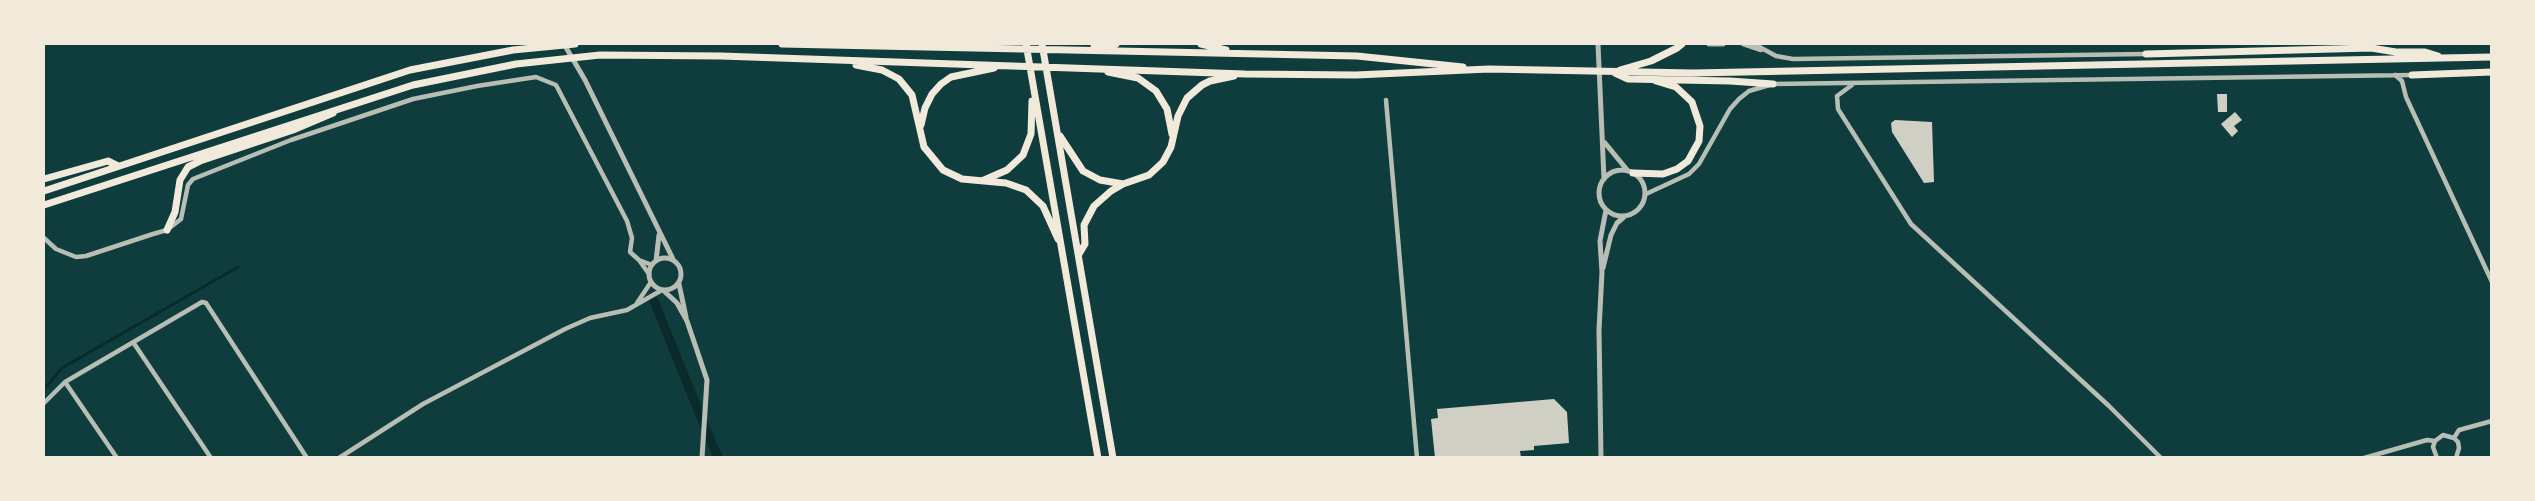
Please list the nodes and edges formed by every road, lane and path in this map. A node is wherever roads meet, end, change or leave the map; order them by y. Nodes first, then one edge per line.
1 (564, 44) edge
2 (575, 44) edge
3 (782, 44) edge
4 (829, 44) edge
5 (953, 44) edge
6 (1026, 44) edge
7 (1042, 44) edge
8 (1116, 44) edge
9 (1201, 44) edge
10 (1598, 44) edge
11 (1682, 44) edge
12 (1709, 44) edge
13 (1724, 44) edge
14 (1743, 44) edge
15 (1754, 44) edge
16 (966, 47) junction
17 (1059, 50) junction
18 (1766, 51) junction
19 (2146, 54) joint
20 (1268, 55) junction
21 (2492, 57) edge
22 (2444, 58) junction
23 (836, 61) junction
24 (1011, 65) junction
25 (1060, 66) junction
26 (1489, 69) junction
27 (1612, 72) junction
28 (2492, 72) edge
29 (1245, 74) junction
30 (2395, 75) junction
31 (2412, 75) junction
32 (1032, 77) junction
33 (1656, 81) junction
34 (1870, 83) junction
35 (1773, 84) junction
36 (2403, 84) junction
37 (1386, 100) dead end
38 (351, 104) junction
39 (920, 126) junction
40 (1058, 134) junction
41 (1173, 137) junction
42 (1604, 142) junction
43 (118, 166) junction
44 (1630, 172) junction
45 (44, 179) edge
46 (1604, 179) junction
47 (979, 182) junction
48 (1123, 184) junction
49 (44, 191) edge
50 (1646, 194) junction
51 (44, 205) edge
52 (1606, 210) junction
53 (1625, 217) junction
54 (167, 230) junction
55 (659, 233) junction
56 (44, 238) edge
57 (1062, 246) junction
58 (1079, 254) junction
59 (639, 260) junction
60 (673, 260) junction
61 (654, 263) junction
62 (1602, 273) junction
63 (649, 274) junction
64 (651, 282) junction
65 (2492, 282) edge
66 (679, 284) junction
67 (663, 290) junction
68 (635, 305) junction
69 (687, 321) junction
70 (133, 342) junction
71 (65, 382) junction
72 (44, 403) edge
73 (2492, 421) edge
74 (2454, 438) junction
75 (2435, 441) junction
76 (117, 458) edge
77 (211, 458) edge
78 (307, 458) edge
79 (339, 458) edge
80 (702, 458) edge
81 (1098, 458) edge
82 (1113, 458) edge
83 (1417, 458) edge
84 (1601, 458) edge
85 (2161, 458) edge
86 (2364, 458) edge
87 (2437, 458) edge
88 (2456, 458) edge

1 - 55 street
2 - 43 highway
3 - 4 highway
4 - 16 highway
5 - 16 highway
6 - 32 highway
7 - 40 highway
8 - 17 highway
9 - 20 highway
10 - 42 street
11 - 27 highway
12 - 13 street
14 - 18 street
15 - 18 street
16 - 17 highway
17 - 20 highway
18 - 19 street
19 - 22 highway
20 - 26 highway
21 - 22 highway
22 - 27 highway
23 - 24 highway
23 - 38 highway
23 - 39 highway
24 - 25 highway
24 - 39 highway
25 - 29 highway
25 - 41 highway
26 - 27 highway
26 - 29 highway
27 - 33 highway
28 - 31 highway
29 - 41 highway
30 - 31 street
30 - 34 street
30 - 36 street
31 - 36 street
32 - 47 highway
32 - 57 highway
33 - 35 highway
33 - 44 highway
34 - 35 street
34 - 85 street
35 - 50 street
36 - 65 street
37 - 83 street
38 - 51 highway
38 - 54 highway
39 - 47 highway
40 - 48 highway
40 - 58 highway
41 - 48 highway
42 - 44 street
42 - 46 street
43 - 45 highway
43 - 49 highway
44 - 46 street
44 - 50 street
46 - 52 street
47 - 57 highway
48 - 58 highway
50 - 53 street
52 - 53 street
52 - 62 street
53 - 62 street
54 - 56 street
54 - 59 street
55 - 60 street
55 - 61 street
57 - 81 highway
58 - 82 highway
59 - 61 street
59 - 63 street
60 - 61 street
60 - 66 street
61 - 63 street
62 - 84 street
63 - 64 street
64 - 67 street
64 - 68 street
66 - 67 street
66 - 69 street
67 - 68 street
67 - 69 street
68 - 79 street
69 - 80 street
70 - 71 street
70 - 77 street
70 - 78 street
71 - 72 street
71 - 76 street
73 - 74 street
74 - 75 street
74 - 88 street
75 - 86 street
75 - 87 street

